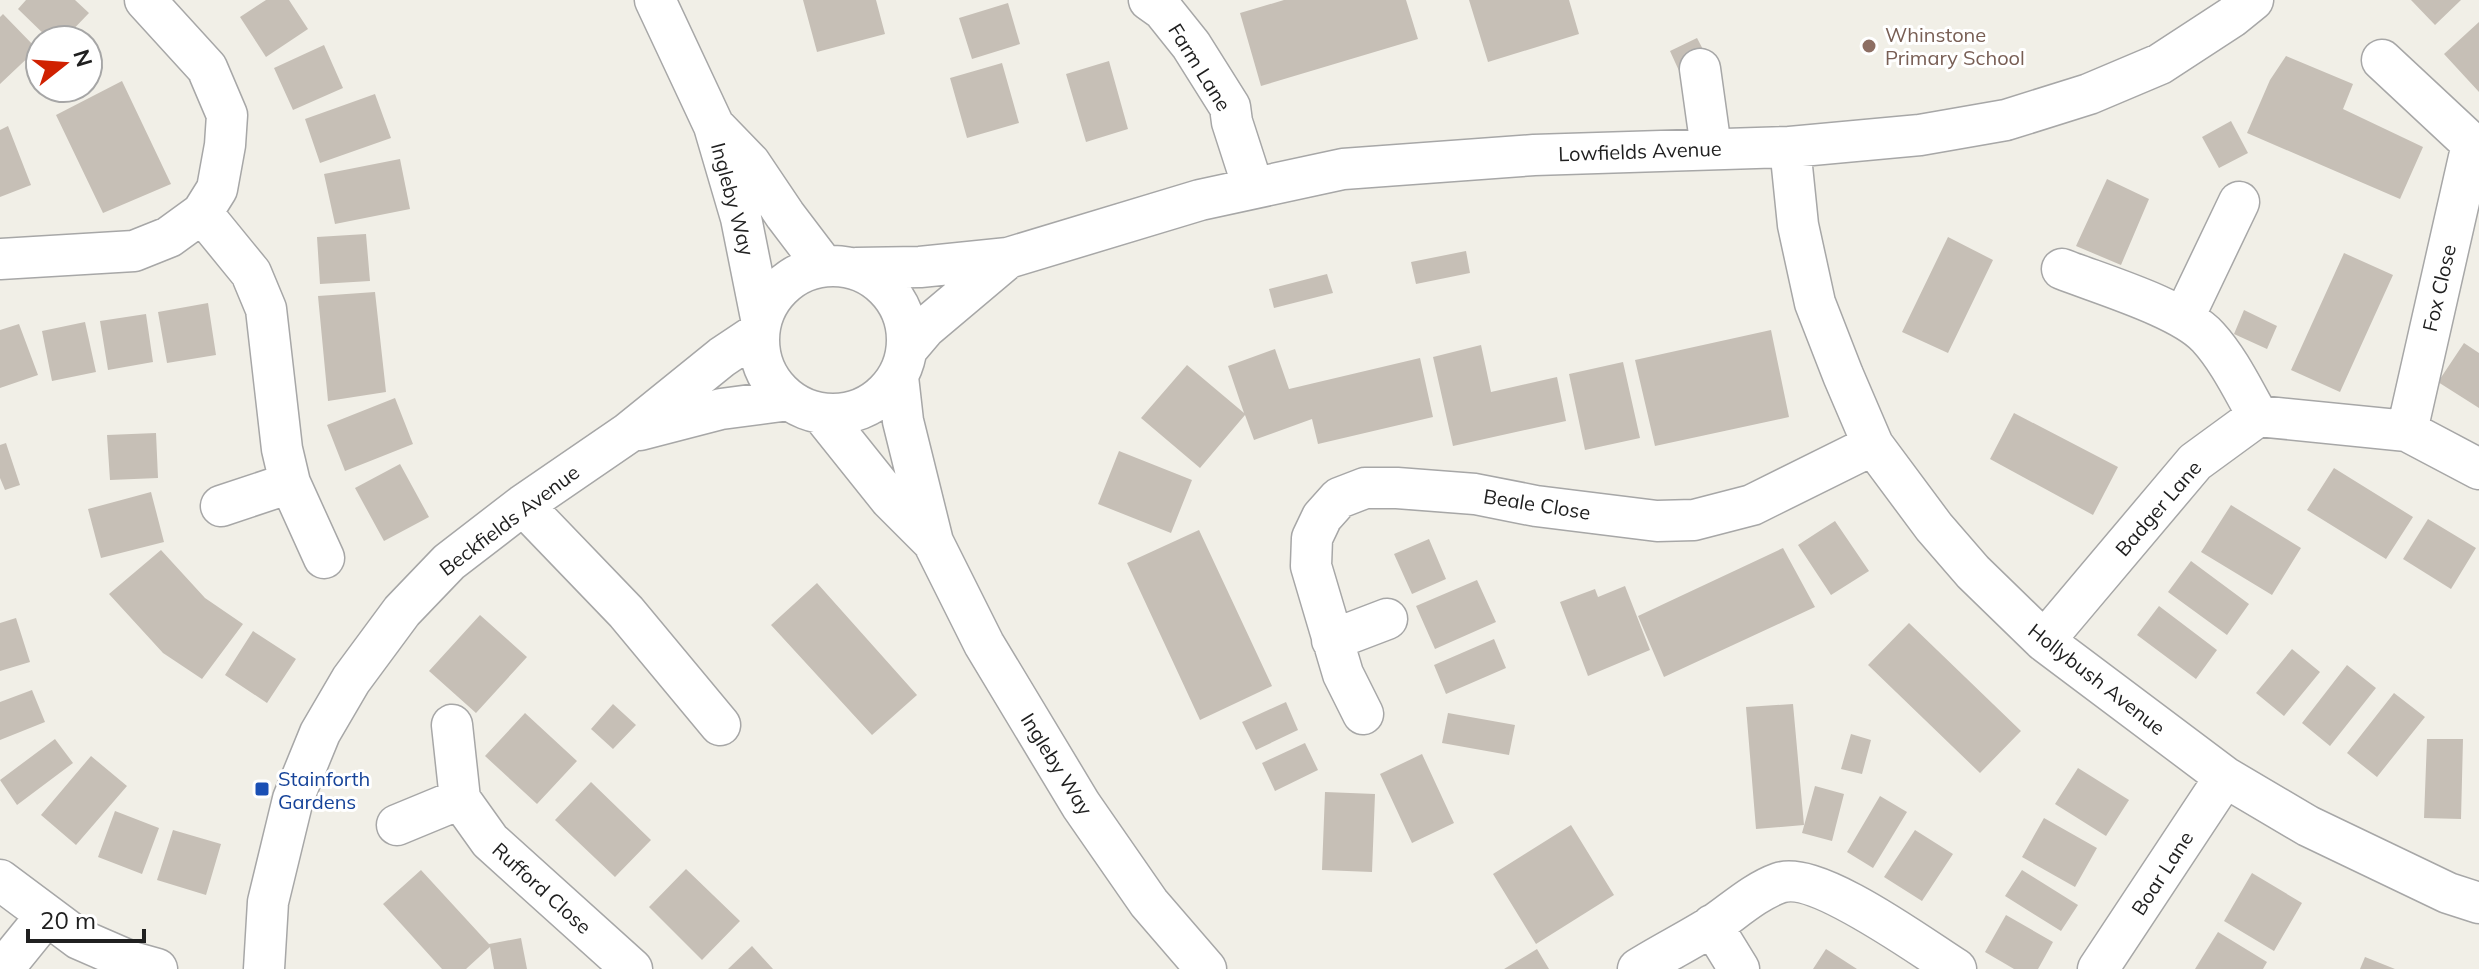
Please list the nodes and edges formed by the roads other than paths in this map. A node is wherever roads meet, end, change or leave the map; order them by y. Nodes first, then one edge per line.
1 (145, 0) edge
2 (655, 0) edge
3 (2253, 0) edge
4 (1162, 3) edge
5 (2382, 60) dead end
6 (1700, 69) dead end
7 (714, 126) junction
8 (2475, 142) edge
9 (1790, 147) junction
10 (1711, 148) junction
11 (1253, 187) junction
12 (2239, 202) dead end
13 (202, 213) junction
14 (1008, 258) junction
15 (0, 259) edge
16 (839, 267) junction
17 (2062, 269) dead end
18 (2184, 317) junction
19 (760, 326) junction
20 (903, 363) junction
21 (805, 407) junction
22 (2258, 416) junction
23 (2407, 431) junction
24 (628, 433) junction
25 (1873, 445) junction
26 (2479, 469) edge
27 (290, 483) junction
28 (523, 505) junction
29 (221, 506) dead end
30 (933, 542) junction
31 (324, 558) dead end
32 (1387, 619) dead end
33 (1332, 640) junction
34 (2044, 641) junction
35 (1363, 714) dead end
36 (452, 725) dead end
37 (720, 725) dead end
38 (2225, 777) junction
39 (460, 799) junction
40 (397, 825) dead end
41 (0, 880) edge
42 (2479, 903) edge
43 (46, 916) junction
44 (1712, 925) junction
45 (3, 969) edge
46 (157, 969) edge
47 (264, 969) edge
48 (632, 969) edge
49 (1206, 969) edge
50 (1638, 969) edge
51 (1739, 969) edge
52 (1956, 969) edge
53 (2098, 969) edge

1 - 13 street
2 - 7 street, Ingleby Way
3 - 9 street, Lowfields Avenue
4 - 11 street, Farm Lane
5 - 8 street, Fox Close
6 - 10 street
7 - 16 street, Ingleby Way
7 - 19 street, Ingleby Way
8 - 23 street, Fox Close
9 - 10 street, Lowfields Avenue
9 - 25 street, Hollybush Avenue
10 - 11 street, Lowfields Avenue
11 - 14 street, Lowfields Avenue
12 - 18 street
13 - 15 street
13 - 27 street
14 - 16 street, Lowfields Avenue
14 - 20 street, Lowfields Avenue
16 - 19 street
16 - 20 street
17 - 18 street
18 - 22 street
19 - 21 street
19 - 24 street, Beckfields Avenue
20 - 21 street
20 - 30 street, Ingleby Way
21 - 24 street, Beckfields Avenue
21 - 30 street, Ingleby Way
22 - 23 street
22 - 34 street, Badger Lane
23 - 26 street
24 - 28 street, Beckfields Avenue
25 - 33 street, Beale Close
25 - 34 street, Hollybush Avenue
27 - 29 street
27 - 31 street
28 - 37 street
28 - 47 street, Beckfields Avenue
30 - 49 street, Ingleby Way
32 - 33 street
33 - 35 street, Beale Close
34 - 38 street, Hollybush Avenue
36 - 39 street, Rufford Close
38 - 42 street, Hollybush Avenue
38 - 53 street, Boar Lane
39 - 40 street
39 - 48 street, Rufford Close
41 - 43 street
43 - 45 street
43 - 46 street
44 - 50 street
44 - 51 street
44 - 52 street

